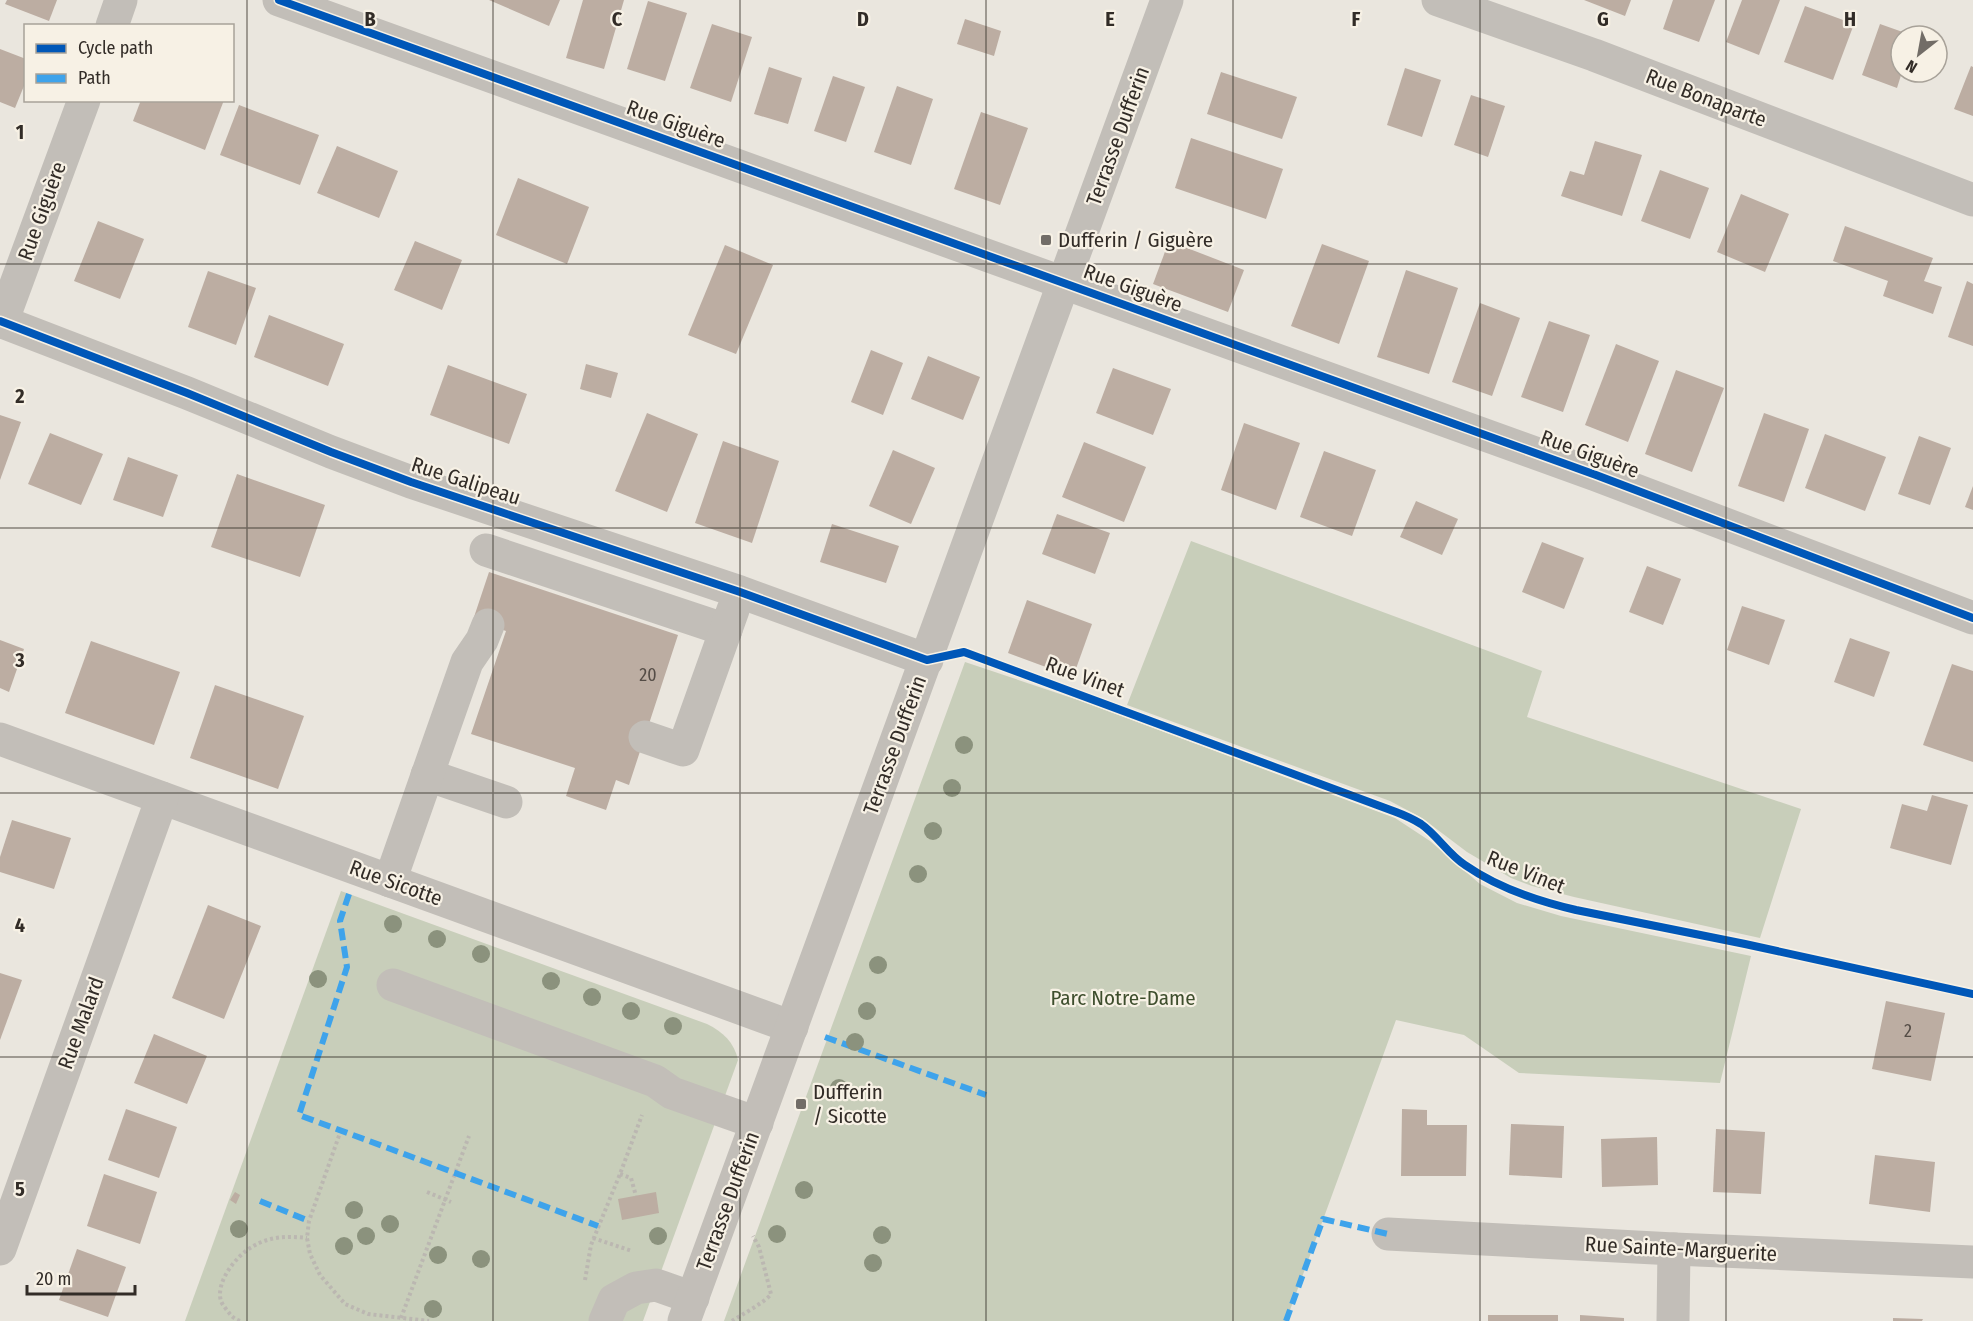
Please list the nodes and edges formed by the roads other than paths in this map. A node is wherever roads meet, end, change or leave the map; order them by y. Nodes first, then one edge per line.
1 (121, 0) edge
2 (279, 0) edge
3 (1167, 0) edge
4 (1438, 0) edge
5 (113, 24) edge
6 (83, 102) edge
7 (1973, 200) edge
8 (1065, 283) junction
9 (1, 321) edge
10 (486, 550) dead end
11 (638, 557) junction
12 (740, 592) junction
13 (622, 606) junction
14 (1973, 618) edge
15 (488, 625) dead end
16 (726, 630) junction
17 (927, 660) junction
18 (645, 736) dead end
19 (0, 739) edge
20 (428, 775) junction
21 (162, 798) junction
22 (506, 802) dead end
23 (390, 881) junction
24 (393, 985) dead end
25 (792, 1027) junction
26 (757, 1124) junction
27 (1388, 1234) dead end
28 (0, 1249) edge
29 (1674, 1249) junction
30 (1973, 1262) edge
31 (689, 1309) edge
32 (604, 1321) edge
33 (1673, 1321) edge

1 - 5 street
2 - 8 street, Rue Giguère
3 - 8 street, Terrasse Dufferin
4 - 7 street, Rue Bonaparte
6 - 9 street, Rue Giguère
8 - 14 street, Rue Giguère
8 - 17 street, Terrasse Dufferin
9 - 11 street, Rue Galipeau
10 - 13 street
11 - 12 street, Rue Galipeau
11 - 13 street
12 - 16 street
12 - 17 street, Rue Galipeau
13 - 16 street
15 - 20 street
16 - 18 street
17 - 25 street, Terrasse Dufferin
19 - 21 street, Rue Sicotte
20 - 22 street
20 - 23 street
21 - 23 street, Rue Sicotte
21 - 28 street, Rue Malard
23 - 25 street, Rue Sicotte
24 - 26 street
25 - 26 street, Terrasse Dufferin
26 - 31 street, Terrasse Dufferin
27 - 29 street, Rue Sainte-Marguerite
29 - 30 street, Rue Sainte-Marguerite
29 - 33 street
31 - 32 street

